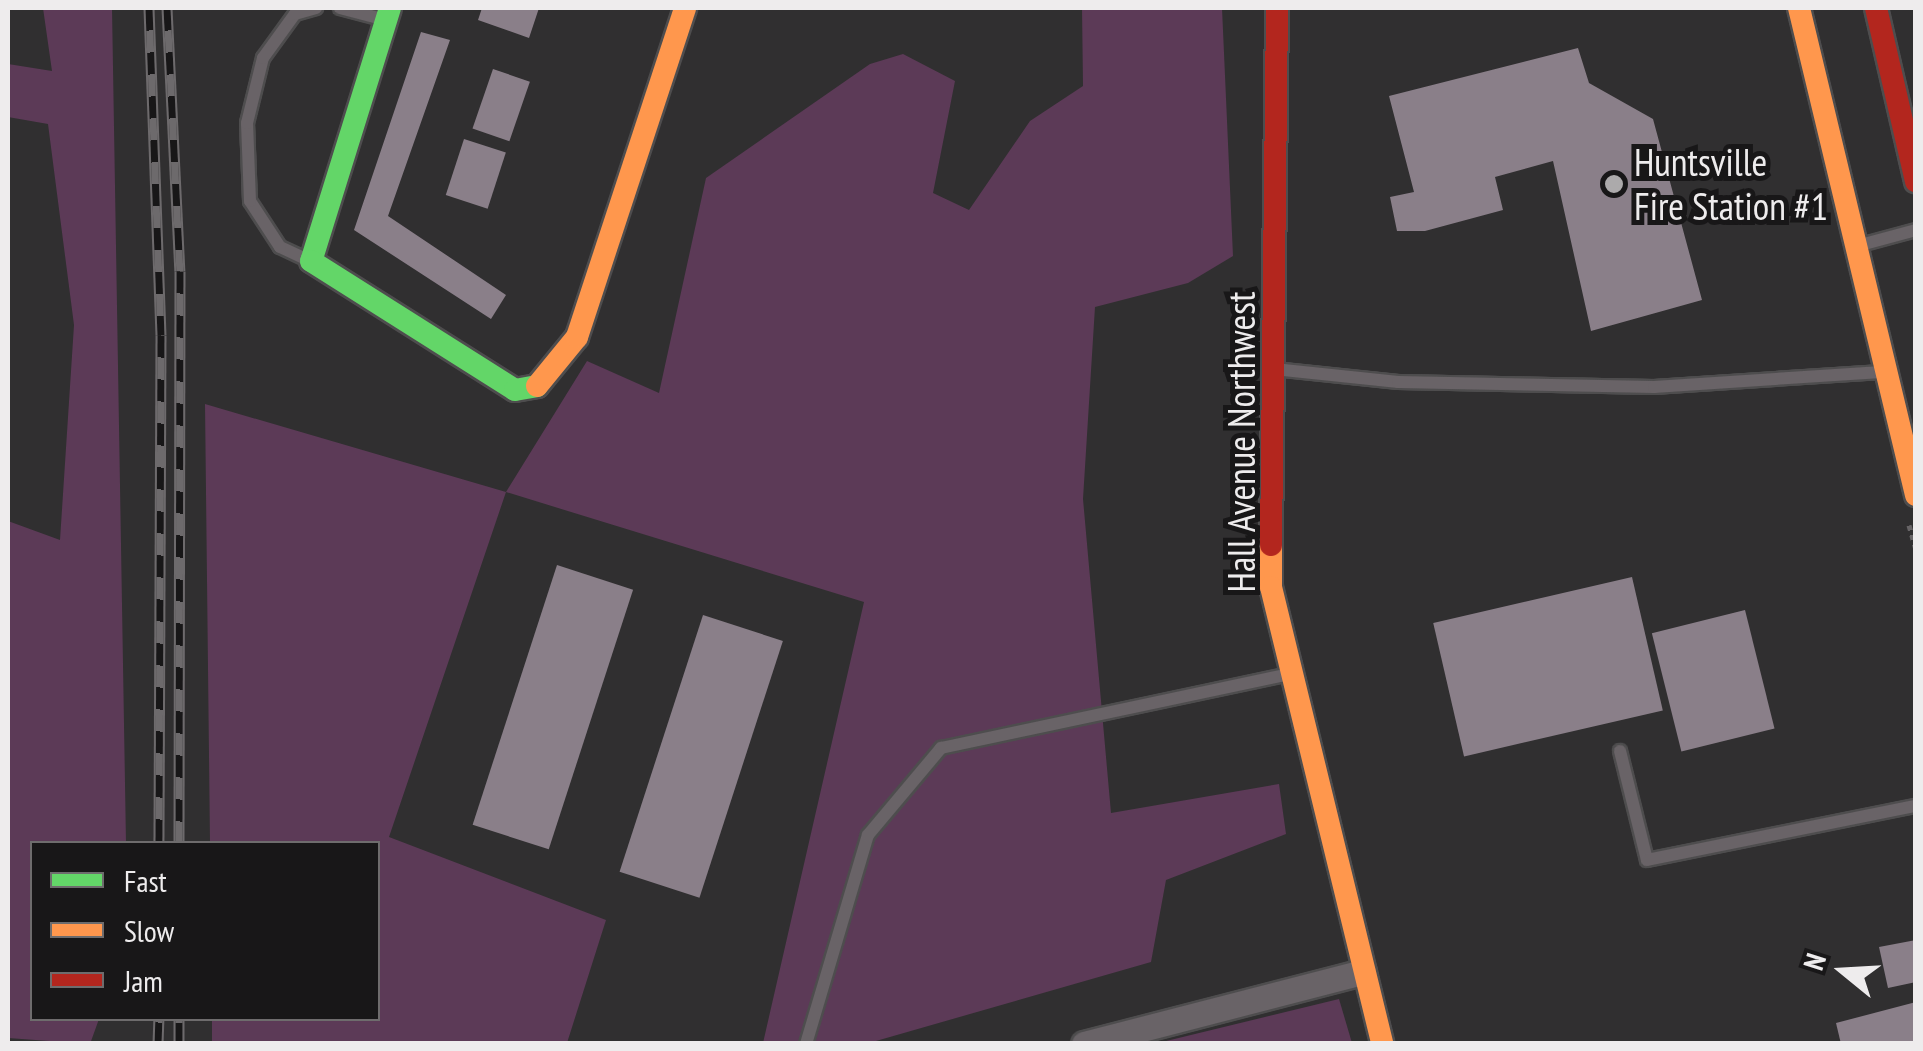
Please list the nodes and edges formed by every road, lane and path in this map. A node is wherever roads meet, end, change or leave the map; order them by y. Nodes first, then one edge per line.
1 (316, 8) edge
2 (340, 8) edge
3 (686, 8) edge
4 (1277, 8) edge
5 (1799, 8) edge
6 (1878, 8) edge
7 (388, 14) edge
8 (1916, 181) edge
9 (1916, 230) edge
10 (1855, 247) junction
11 (310, 261) junction
12 (1274, 369) junction
13 (1884, 372) junction
14 (1916, 496) edge
15 (1292, 674) junction
16 (1620, 751) dead end
17 (1916, 806) edge
18 (1363, 972) junction
19 (806, 1044) edge
20 (1084, 1044) edge
21 (1382, 1044) edge

1 - 11 lane
2 - 7 lane
3 - 11 street
4 - 12 street, Hall Avenue Northwest
5 - 10 street
6 - 8 street
7 - 11 street
9 - 10 lane
10 - 13 street
12 - 13 lane
12 - 15 street, Hall Avenue Northwest
13 - 14 street
15 - 18 street, Hall Avenue Northwest
15 - 19 lane
16 - 17 lane
18 - 20 street
18 - 21 street, Hall Avenue Northwest

